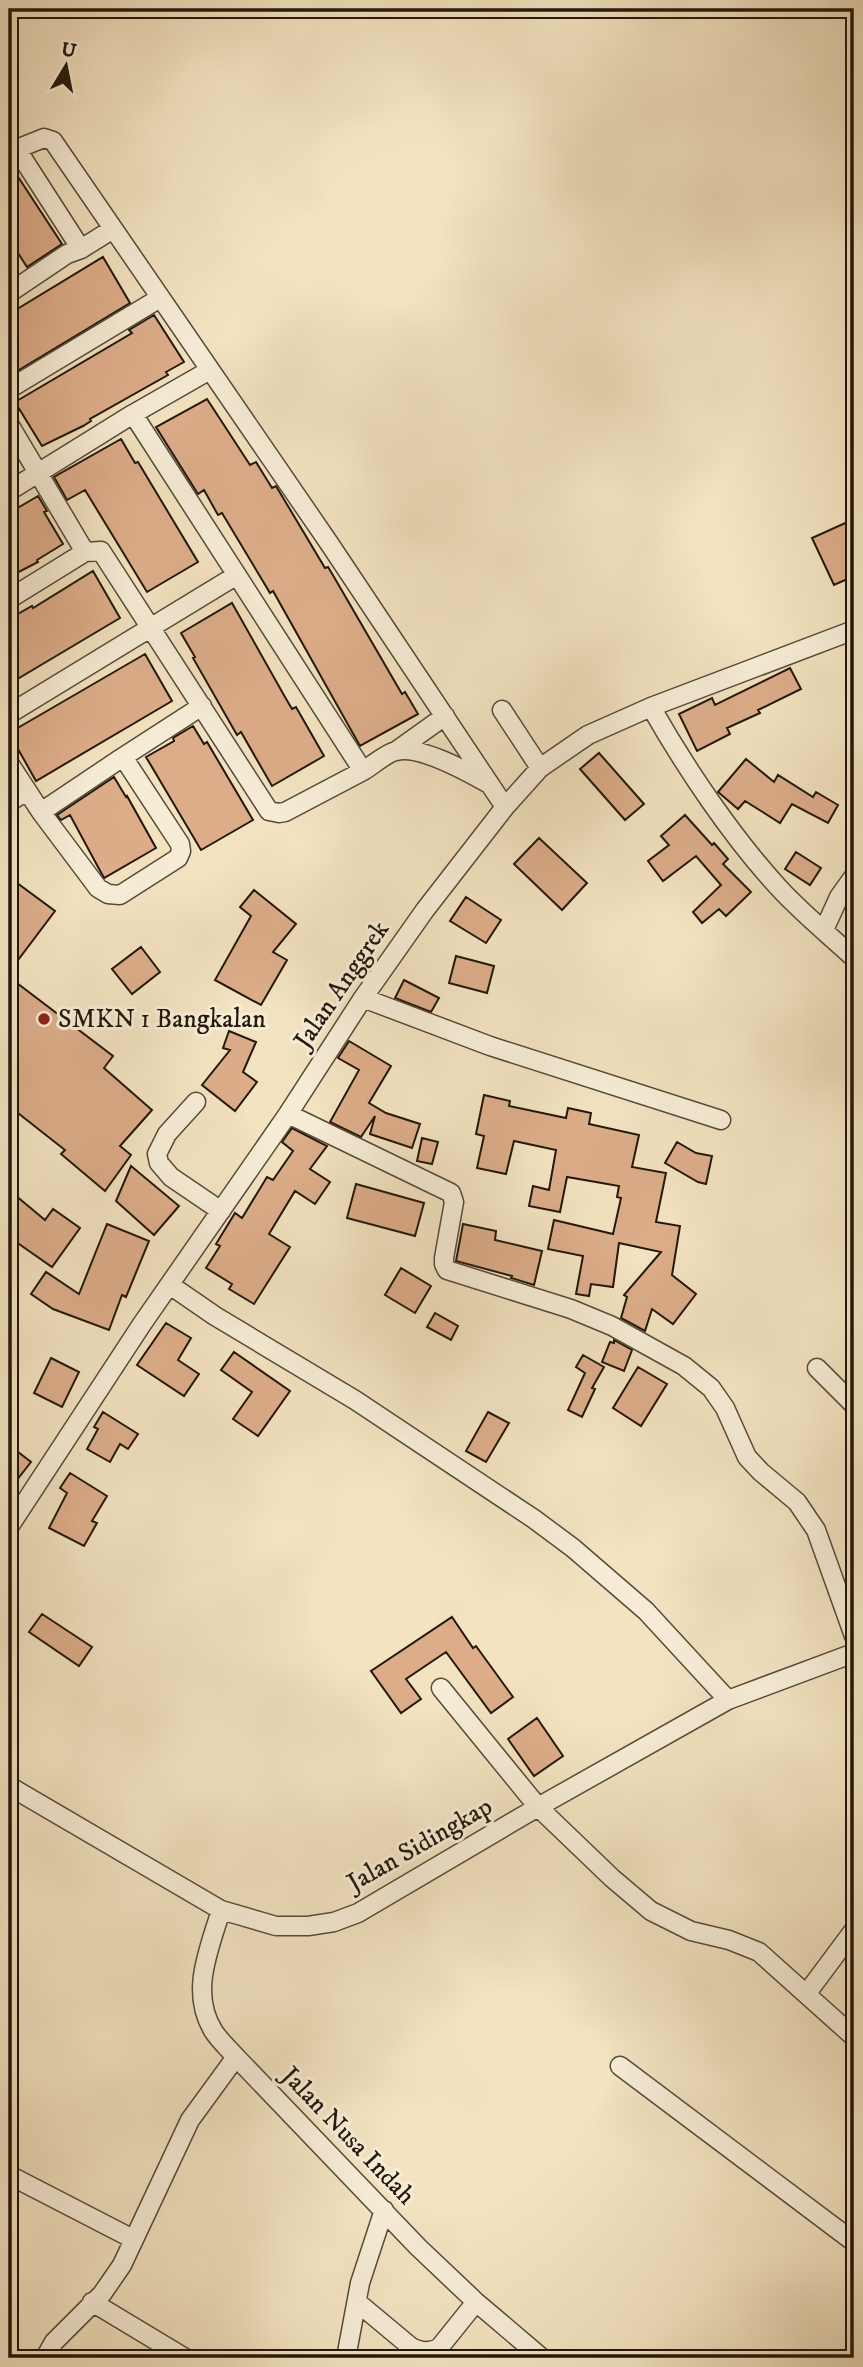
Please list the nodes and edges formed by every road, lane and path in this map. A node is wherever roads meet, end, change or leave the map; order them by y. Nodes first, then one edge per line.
1 (12, 150) edge
2 (113, 229) junction
3 (81, 249) junction
4 (9, 271) edge
5 (13, 290) edge
6 (160, 298) junction
7 (210, 370) junction
8 (9, 388) edge
9 (134, 414) junction
10 (9, 424) edge
11 (37, 473) junction
12 (9, 491) edge
13 (85, 552) junction
14 (237, 575) junction
15 (9, 599) edge
16 (152, 628) junction
17 (854, 630) edge
18 (202, 706) junction
19 (651, 707) junction
20 (502, 710) dead end
21 (9, 714) edge
22 (445, 716) junction
23 (396, 751) junction
24 (123, 757) junction
25 (9, 762) edge
26 (540, 768) junction
27 (363, 771) junction
28 (492, 785) junction
29 (27, 791) junction
30 (9, 802) edge
31 (505, 807) junction
32 (41, 812) junction
33 (854, 876) edge
34 (824, 930) junction
35 (854, 958) edge
36 (363, 998) junction
37 (196, 1102) dead end
38 (288, 1114) junction
39 (722, 1120) dead end
40 (221, 1211) junction
41 (170, 1285) junction
42 (817, 1368) dead end
43 (854, 1405) edge
44 (9, 1527) edge
45 (854, 1636) edge
46 (854, 1653) edge
47 (441, 1688) dead end
48 (728, 1700) junction
49 (9, 1786) edge
50 (538, 1807) junction
51 (222, 1910) junction
52 (854, 1930) edge
53 (807, 1993) junction
54 (854, 2037) edge
55 (236, 2057) junction
56 (620, 2066) dead end
57 (9, 2175) edge
58 (383, 2210) junction
59 (133, 2239) junction
60 (854, 2242) edge
61 (92, 2302) junction
62 (357, 2302) junction
63 (476, 2302) junction
64 (45, 2358) edge
65 (185, 2358) edge
66 (346, 2358) edge
67 (542, 2358) edge

1 - 2 street
1 - 3 street
2 - 3 street
2 - 6 street
3 - 5 street
4 - 5 street
6 - 7 street
6 - 8 street
7 - 9 street
7 - 22 street
9 - 11 street
9 - 14 street
10 - 11 street
11 - 12 street
11 - 13 street
13 - 15 street
13 - 16 street
14 - 16 street
14 - 27 street
16 - 18 street
16 - 21 street
17 - 19 street, Jalan Anggrek
18 - 24 street
18 - 27 street
19 - 26 street, Jalan Anggrek
19 - 34 street
20 - 26 street
22 - 23 street
22 - 28 street
23 - 27 street
23 - 28 street
24 - 32 street
24 - 32 street
25 - 29 street
26 - 31 street, Jalan Anggrek
28 - 31 street
29 - 30 street
29 - 32 street
31 - 36 street, Jalan Anggrek
33 - 34 street
34 - 35 street
36 - 38 street, Jalan Anggrek
36 - 39 street
37 - 40 street
38 - 40 street, Jalan Anggrek
38 - 45 street
40 - 41 street, Jalan Anggrek
41 - 44 street, Jalan Anggrek
41 - 48 street
42 - 43 street
46 - 48 street, Jalan Sidingkap
47 - 50 street
48 - 50 street, Jalan Sidingkap
49 - 51 street, Jalan Sidingkap
50 - 51 street, Jalan Sidingkap
50 - 53 street
51 - 55 street, Jalan Nusa Indah
52 - 53 street
53 - 54 street
55 - 58 street, Jalan Nusa Indah
55 - 59 street
56 - 60 street
57 - 59 street
58 - 62 street
58 - 63 street, Jalan Nusa Indah
59 - 61 street
61 - 64 street
61 - 65 street
62 - 63 street
62 - 66 street
63 - 67 street, Jalan Nusa Indah

